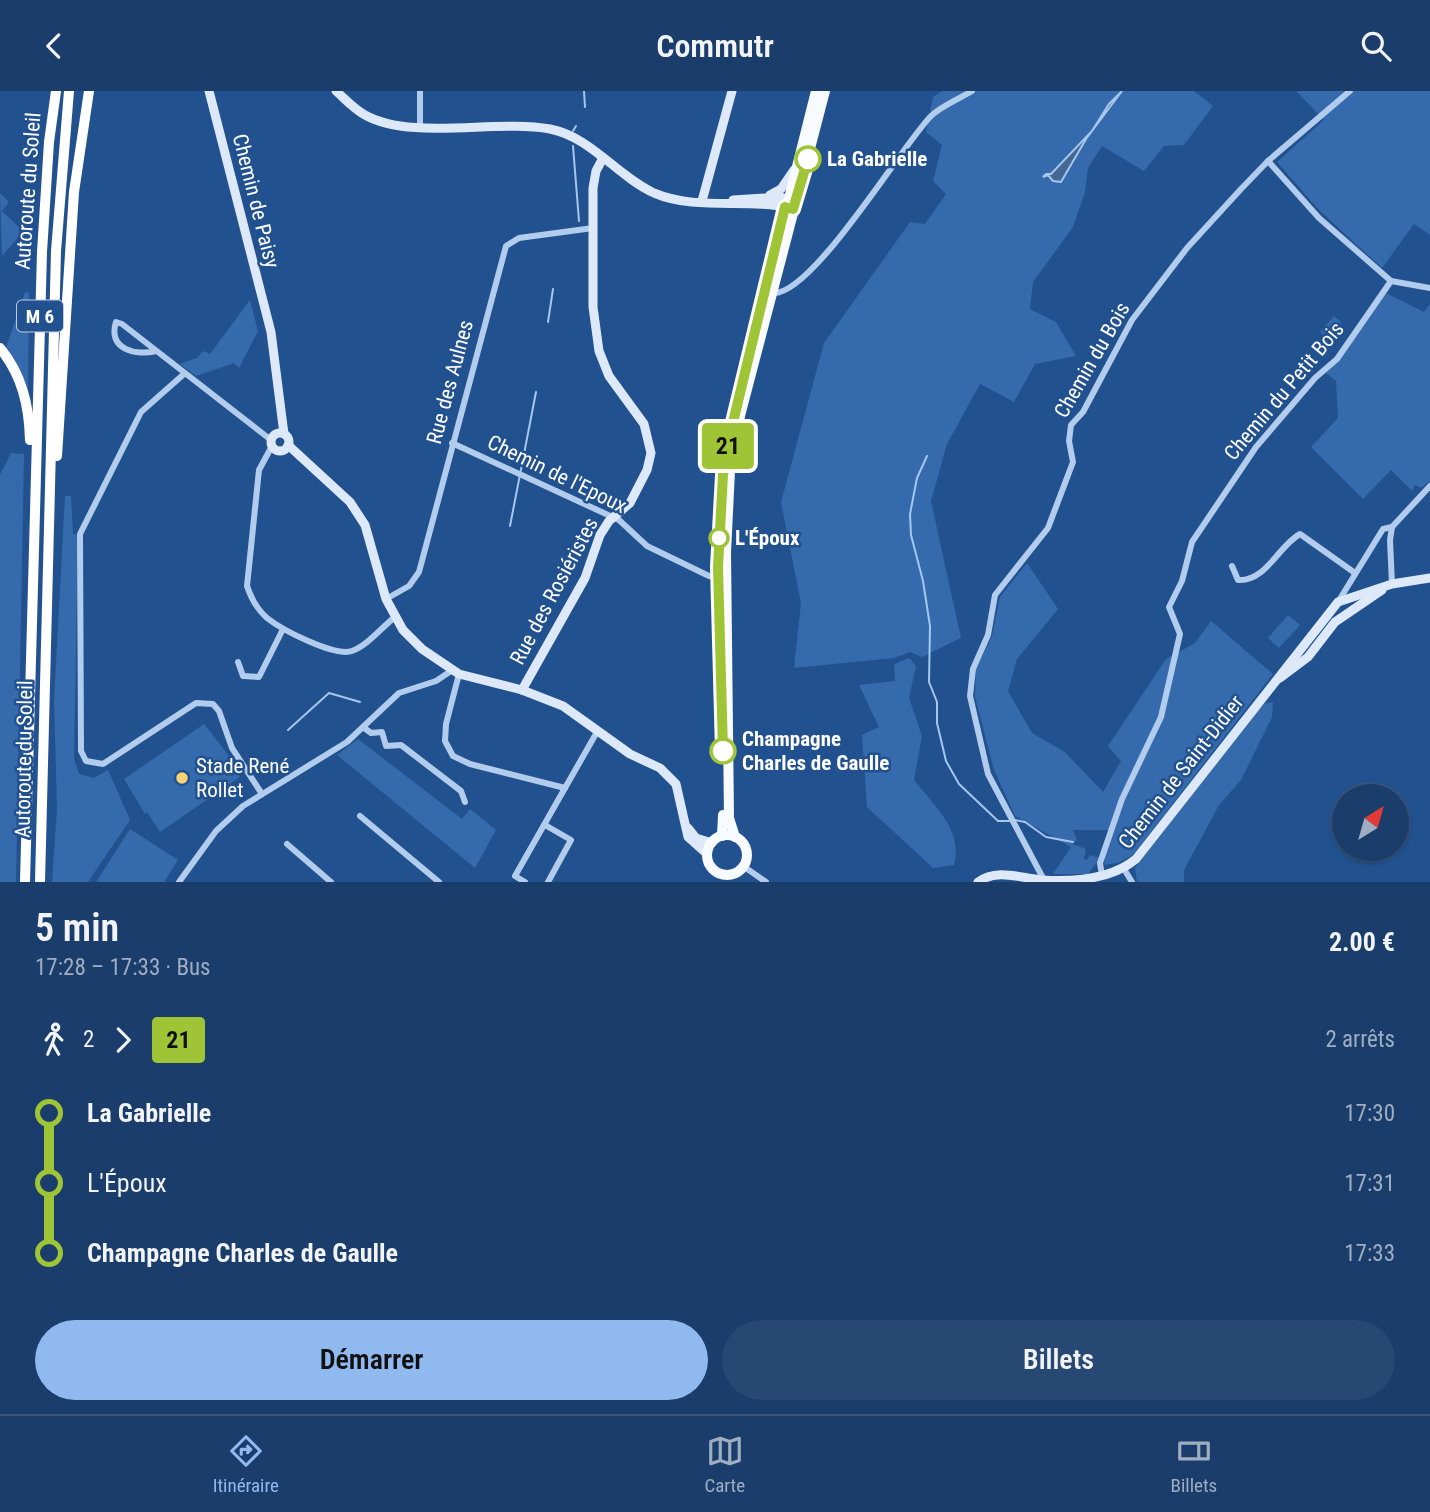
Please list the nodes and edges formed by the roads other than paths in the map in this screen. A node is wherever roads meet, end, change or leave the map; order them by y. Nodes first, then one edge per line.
1 (56, 91) edge
2 (69, 91) edge
3 (89, 91) edge
4 (209, 91) edge
5 (420, 91) edge
6 (732, 91) edge
7 (816, 91) edge
8 (825, 91) edge
9 (972, 91) edge
10 (1350, 91) edge
11 (343, 93) edge
12 (420, 126) junction
13 (603, 158) junction
14 (1268, 160) junction
15 (794, 170) junction
16 (761, 197) junction
17 (702, 201) junction
18 (727, 201) junction
19 (790, 202) junction
20 (593, 228) junction
21 (1391, 281) junction
22 (1430, 288) edge
23 (768, 293) junction
24 (0, 348) edge
25 (156, 351) junction
26 (184, 374) junction
27 (279, 442) junction
28 (452, 443) junction
29 (1430, 486) edge
30 (613, 518) junction
31 (50, 521) junction
32 (1392, 527) junction
33 (32, 543) junction
34 (1232, 566) dead end
35 (1354, 573) junction
36 (717, 578) junction
37 (1430, 578) edge
38 (1392, 584) junction
39 (386, 599) junction
40 (1338, 602) junction
41 (395, 617) junction
42 (283, 629) junction
43 (238, 663) dead end
44 (455, 672) junction
45 (1280, 678) junction
46 (522, 691) junction
47 (363, 727) junction
48 (597, 732) junction
49 (565, 788) junction
50 (262, 794) junction
51 (465, 802) dead end
52 (360, 816) dead end
53 (545, 825) junction
54 (687, 827) junction
55 (722, 836) junction
56 (735, 837) junction
57 (712, 843) junction
58 (287, 844) dead end
59 (707, 855) junction
60 (743, 866) junction
61 (1124, 869) junction
62 (1102, 876) junction
63 (720, 877) edge
64 (732, 878) edge
65 (1044, 880) junction
66 (25, 882) edge
67 (40, 882) edge
68 (179, 882) edge
69 (331, 882) edge
70 (439, 882) edge
71 (525, 882) edge
72 (548, 882) edge
73 (766, 882) edge
74 (978, 882) edge
75 (1132, 882) edge

1 - 33 highway, Autoroute du Soleil / M 6
2 - 31 highway, Autoroute du Soleil / M 6
3 - 31 highway
4 - 27 street, Chemin de Paisy
5 - 12 street
6 - 17 street
7 - 15 main road
8 - 19 main road
9 - 23 street
10 - 14 street, Chemin du Bois
11 - 12 street
12 - 13 street
13 - 17 street
13 - 20 street, Rue des Rosiéristes
14 - 21 street
14 - 65 street, Chemin du Bois
15 - 16 street
15 - 19 main road
16 - 18 street
16 - 19 street
17 - 18 street
18 - 19 street
19 - 23 main road
20 - 28 street, Rue des Aulnes
20 - 30 street, Rue des Rosiéristes
21 - 22 street
21 - 62 street, Chemin du Petit Bois
23 - 36 main road
24 - 33 highway
25 - 25 street
25 - 26 street
26 - 27 street
26 - 50 street
27 - 39 street
27 - 42 street
28 - 30 street, Chemin de l'Epoux
28 - 39 street, Rue des Aulnes
29 - 32 street
30 - 36 street, Chemin de l'Epoux
30 - 46 street, Rue des Rosiéristes
31 - 67 highway, Autoroute du Soleil / M 6
32 - 35 street
32 - 38 street
33 - 66 highway, Autoroute du Soleil / M 6
34 - 35 street
35 - 40 street
36 - 55 main road
36 - 56 main road
37 - 38 street
38 - 40 street
38 - 45 street
39 - 41 street
40 - 45 street
41 - 42 street
41 - 44 street
42 - 43 street
44 - 46 street
44 - 47 street
44 - 49 street
45 - 61 street, Chemin de Saint-Didier
46 - 48 street
47 - 50 street
47 - 51 street
48 - 49 street
48 - 54 street
49 - 53 street
50 - 68 street
52 - 70 street
53 - 71 street
53 - 72 street
54 - 57 street
54 - 59 street
55 - 56 main road
55 - 57 main road
56 - 60 main road
57 - 59 main road
58 - 69 street
59 - 63 main road
60 - 64 main road
60 - 73 street
61 - 62 street, Chemin de Saint-Didier
61 - 75 street
62 - 65 street, Chemin de Saint-Didier
63 - 64 main road
65 - 74 street, Chemin de Saint-Didier

